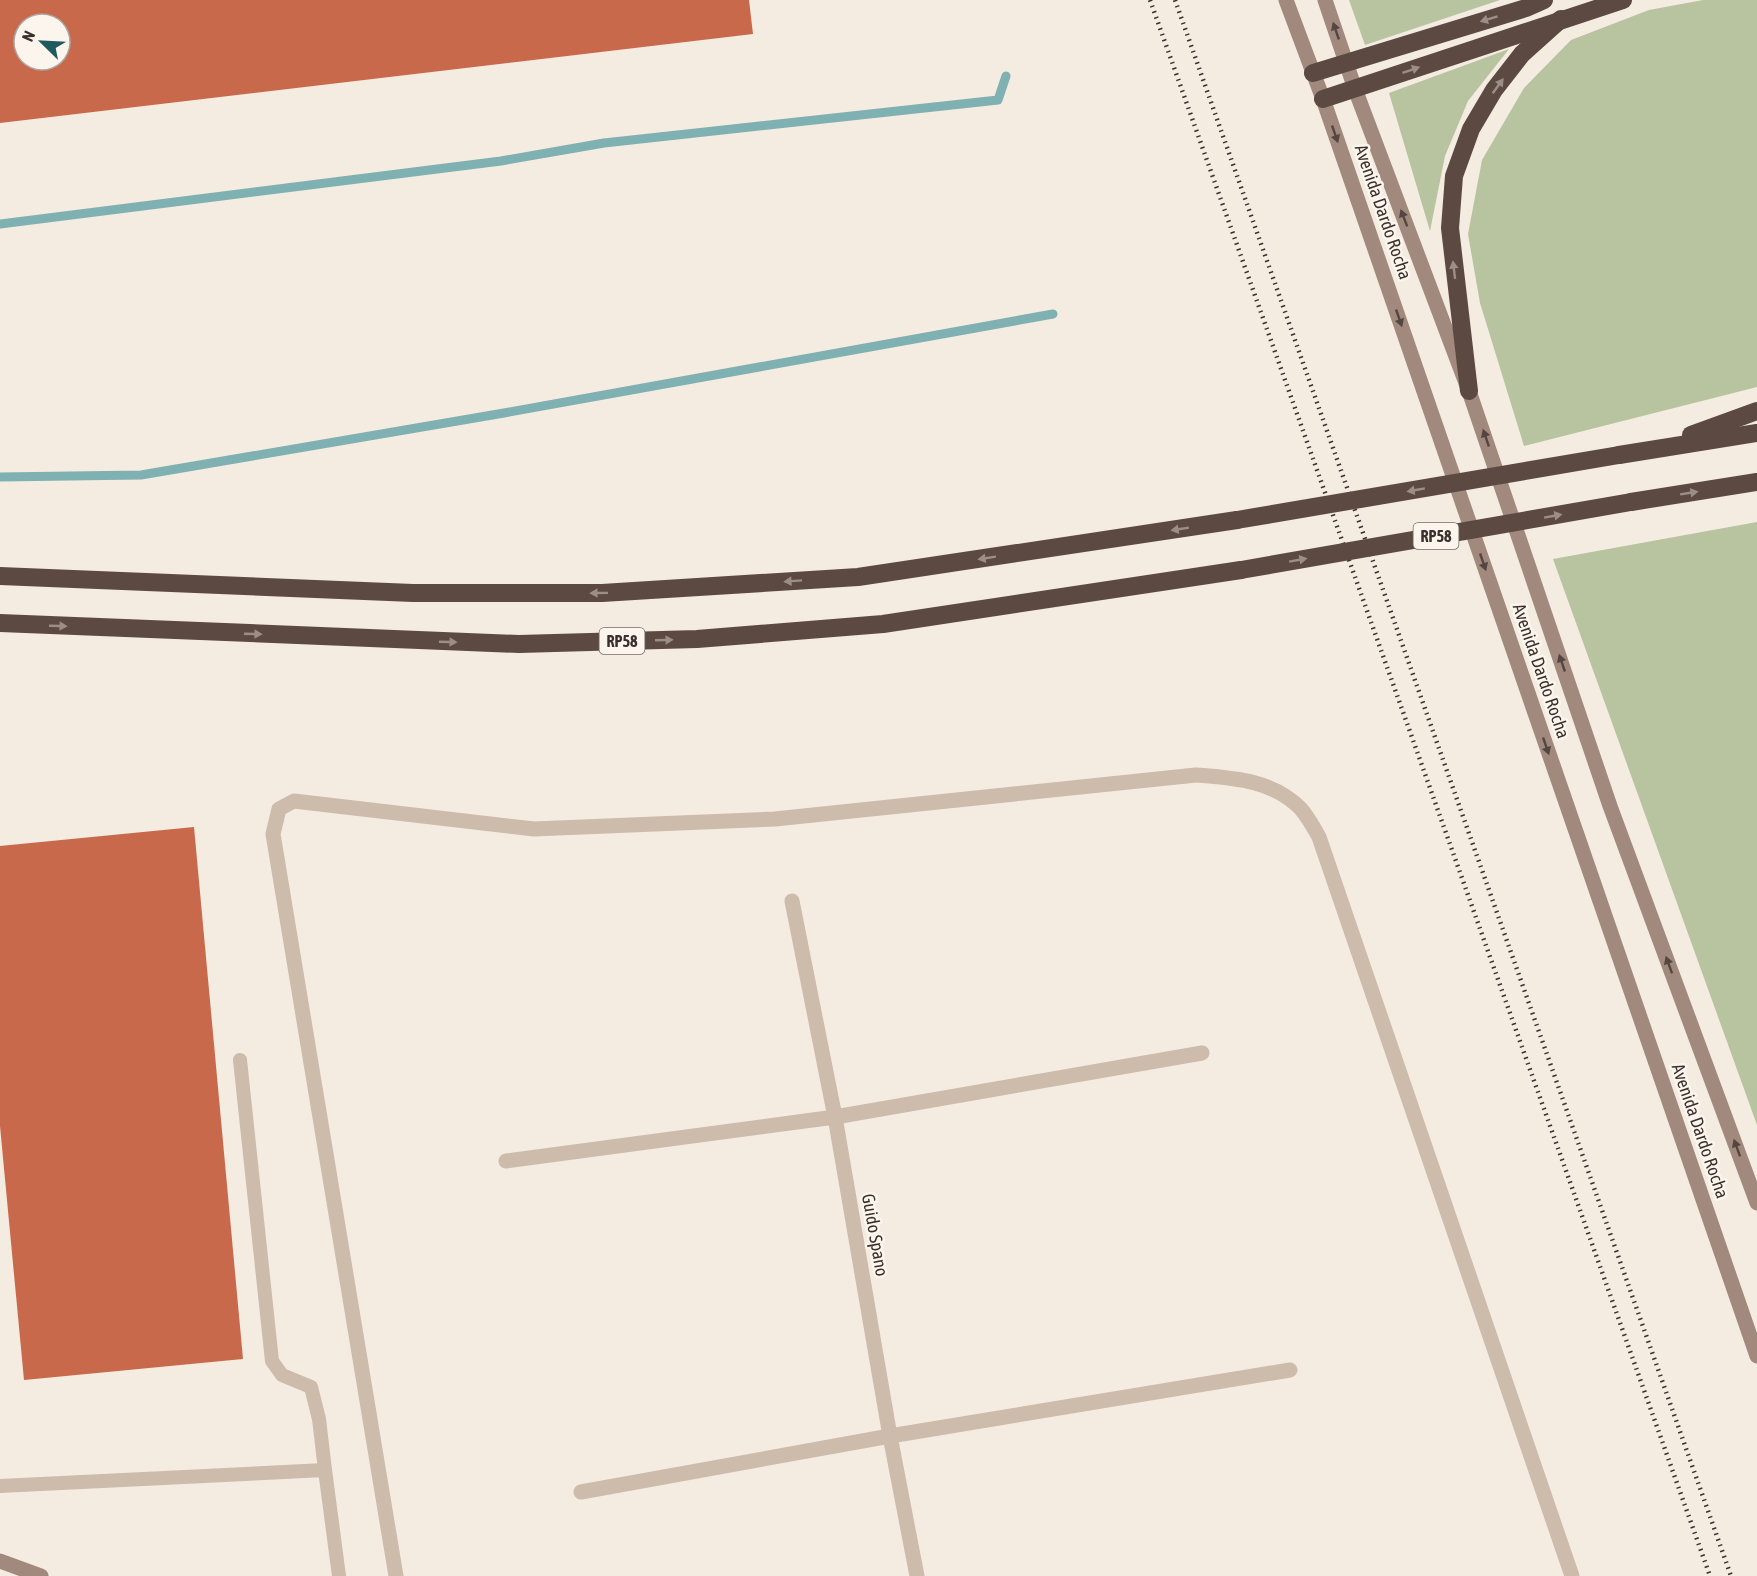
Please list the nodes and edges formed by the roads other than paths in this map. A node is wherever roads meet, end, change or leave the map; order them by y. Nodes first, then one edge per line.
1 (1286, 0) edge
2 (1325, 0) edge
3 (1544, 0) edge
4 (1623, 0) edge
5 (1561, 19) junction
6 (1346, 62) junction
7 (1313, 73) junction
8 (1355, 89) junction
9 (1323, 99) junction
10 (1470, 391) junction
11 (1757, 411) edge
12 (1757, 432) edge
13 (1650, 450) junction
14 (1757, 482) edge
15 (0, 576) edge
16 (0, 623) edge
17 (792, 901) dead end
18 (1202, 1053) dead end
19 (240, 1060) dead end
20 (835, 1117) junction
21 (506, 1161) dead end
22 (1757, 1203) edge
23 (1757, 1356) edge
24 (1290, 1370) dead end
25 (890, 1436) junction
26 (326, 1470) junction
27 (0, 1486) edge
28 (581, 1492) dead end
29 (0, 1561) edge
30 (41, 1576) edge
31 (339, 1576) edge
32 (396, 1576) edge
33 (917, 1576) edge
34 (1572, 1576) edge

1 - 7 main road, Avenida Dardo Rocha
6 -> 2 main road, Avenida Dardo Rocha
3 -> 6 highway
4 - 5 highway
8 -> 5 highway
10 -> 5 highway
6 - 7 highway
6 - 8 main road, Avenida Dardo Rocha
7 - 9 main road, Avenida Dardo Rocha
8 - 9 highway
10 -> 8 main road, Avenida Dardo Rocha
9 -> 23 main road, Avenida Dardo Rocha
22 -> 10 main road, Avenida Dardo Rocha
11 - 13 highway
12 - 13 highway
13 -> 15 highway, bridge
16 -> 14 highway, RP58, bridge
17 - 20 street, Guido Spano
18 - 20 street
19 - 26 lane
20 - 21 street
20 - 25 street, Guido Spano
24 - 25 street
25 - 28 street
25 - 33 street, Guido Spano
26 - 27 lane
26 - 31 lane
29 - 30 main road
32 - 34 street

